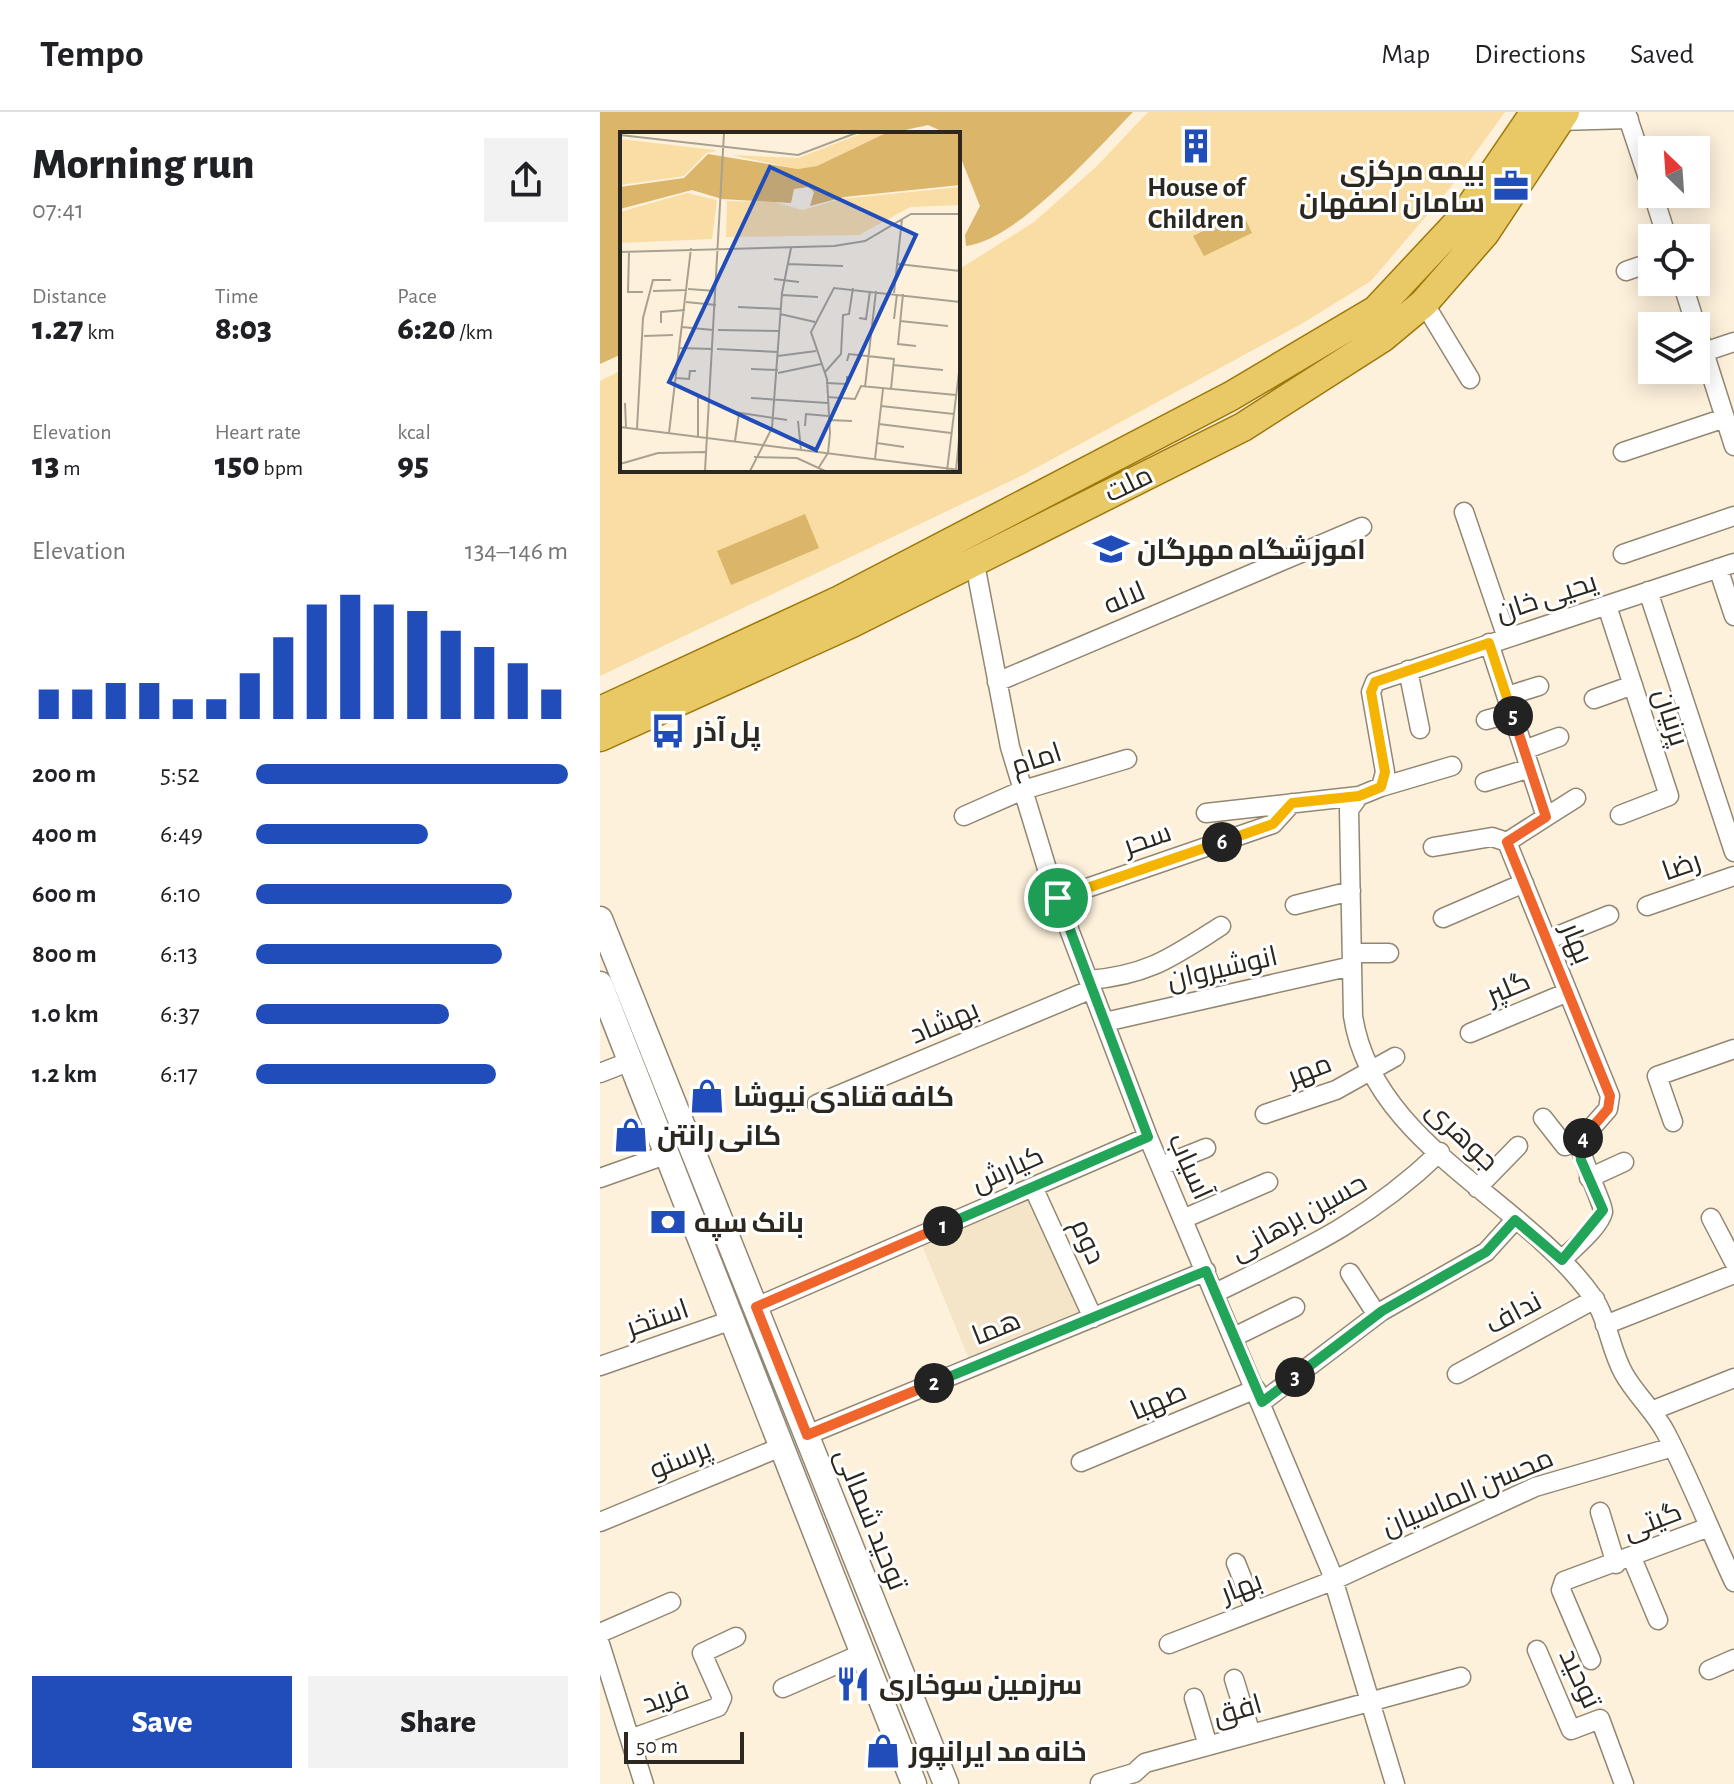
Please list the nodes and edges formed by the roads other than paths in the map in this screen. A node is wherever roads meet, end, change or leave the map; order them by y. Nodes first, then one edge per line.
1 (1553, 115) edge
2 (1628, 116) edge
3 (1638, 146) edge
4 (1638, 267) edge
5 (1626, 271) dead end
6 (1424, 303) junction
7 (1734, 342) edge
8 (1710, 350) edge
9 (1710, 371) edge
10 (1470, 379) dead end
11 (1725, 418) junction
12 (1734, 446) edge
13 (1623, 452) dead end
14 (1464, 512) dead end
15 (1734, 516) edge
16 (1362, 527) dead end
17 (1623, 554) dead end
18 (974, 559) junction
19 (1726, 566) edge
20 (1648, 591) junction
21 (1607, 606) junction
22 (1734, 616) edge
23 (1498, 641) junction
24 (1408, 670) junction
25 (997, 682) junction
26 (1633, 685) junction
27 (1539, 686) dead end
28 (1594, 699) dead end
29 (1509, 704) junction
30 (607, 717) edge
31 (1486, 720) dead end
32 (1420, 729) dead end
33 (1559, 737) dead end
34 (600, 747) edge
35 (1127, 759) dead end
36 (1527, 759) junction
37 (1452, 766) dead end
38 (1485, 782) dead end
39 (1381, 787) junction
40 (1023, 790) junction
41 (1359, 796) junction
42 (1576, 798) dead end
43 (1292, 803) junction
44 (1727, 810) edge
45 (1206, 813) dead end
46 (1620, 815) dead end
47 (964, 816) dead end
48 (1546, 817) junction
49 (1507, 842) junction
50 (1433, 847) dead end
51 (1734, 852) edge
52 (1734, 876) edge
53 (1524, 883) junction
54 (1351, 891) junction
55 (1058, 898) junction
56 (1295, 905) dead end
57 (1647, 906) dead end
58 (1609, 915) dead end
59 (1443, 918) dead end
60 (600, 919) edge
61 (1221, 926) dead end
62 (1547, 940) junction
63 (1389, 953) dead end
64 (1352, 960) junction
65 (600, 984) edge
66 (1090, 984) junction
67 (1568, 992) junction
68 (1105, 1022) junction
69 (1470, 1033) dead end
70 (1734, 1049) edge
71 (1395, 1057) dead end
72 (631, 1061) junction
73 (1371, 1072) junction
74 (600, 1073) edge
75 (817, 1104) dead end
76 (1265, 1114) dead end
77 (1543, 1118) dead end
78 (1673, 1122) dead end
79 (1148, 1137) junction
80 (1579, 1142) junction
81 (1518, 1146) dead end
82 (1206, 1148) dead end
83 (1440, 1152) junction
84 (668, 1154) junction
85 (1624, 1162) dead end
86 (1161, 1166) junction
87 (600, 1178) edge
88 (1589, 1178) junction
89 (1268, 1182) dead end
90 (1033, 1187) junction
91 (1477, 1188) junction
92 (1711, 1218) dead end
93 (1183, 1219) junction
94 (1515, 1220) junction
95 (1562, 1260) junction
96 (1734, 1262) edge
97 (1206, 1271) junction
98 (1350, 1273) dead end
99 (1734, 1274) edge
100 (1215, 1293) junction
101 (1595, 1299) junction
102 (756, 1307) junction
103 (1295, 1307) dead end
104 (1377, 1315) junction
105 (1093, 1318) junction
106 (732, 1320) junction
107 (1605, 1325) junction
108 (1234, 1337) junction
109 (775, 1355) junction
110 (749, 1364) junction
111 (600, 1366) edge
112 (1457, 1374) dead end
113 (1734, 1378) edge
114 (1259, 1395) junction
115 (1651, 1411) junction
116 (807, 1435) junction
117 (781, 1447) junction
118 (1673, 1447) junction
119 (1081, 1462) dead end
120 (1600, 1512) dead end
121 (600, 1522) edge
122 (1709, 1527) junction
123 (1728, 1551) edge
124 (1624, 1561) junction
125 (1236, 1563) dead end
126 (1332, 1581) junction
127 (1734, 1582) edge
128 (671, 1602) dead end
129 (1255, 1610) junction
130 (1658, 1620) dead end
131 (600, 1633) edge
132 (736, 1637) dead end
133 (600, 1644) edge
134 (1169, 1644) dead end
135 (1537, 1650) dead end
136 (863, 1653) junction
137 (1734, 1659) edge
138 (1591, 1660) dead end
139 (1709, 1670) dead end
140 (1461, 1677) dead end
141 (1234, 1679) dead end
142 (783, 1688) dead end
143 (1194, 1698) dead end
144 (1370, 1701) junction
145 (1251, 1734) junction
146 (630, 1739) junction
147 (1208, 1746) junction
148 (1136, 1778) edge
149 (639, 1782) edge
150 (1100, 1783) edge
151 (914, 1784) edge
152 (946, 1784) edge
153 (1395, 1784) edge
154 (1624, 1784) edge

1 - 2 street
1 - 6 main road, ملت
1 - 30 main road, ملت
2 - 3 street
4 - 5 street
6 - 10 street
6 - 18 main road, ملت
7 - 8 street
9 - 11 street
11 - 12 street
11 - 13 street
14 - 23 street
15 - 17 street
16 - 25 street, لاله
18 - 25 street, آسیاب
18 - 30 main road, ملت
19 - 20 street, یحیی خان
19 - 22 street
20 - 21 street, یحیی خان
20 - 44 street
21 - 23 street, یحیی خان
21 - 26 street, پرنیان
23 - 24 street, یحیی خان
23 - 29 street
24 - 32 street
24 - 39 street, یحیی خان
25 - 40 street, آسیاب
26 - 28 street
26 - 46 street, پرنیان
27 - 29 street
29 - 31 street
29 - 36 street
30 - 34 main road
33 - 36 street
35 - 40 street, امام
36 - 38 street
36 - 48 street
37 - 39 street
39 - 41 street
40 - 47 street, امام
40 - 55 street, آسیاب
41 - 43 street, سحر
41 - 54 street, جوهری
42 - 48 street
43 - 45 street, سحر
43 - 55 street, سحر
44 - 51 street
48 - 49 street
49 - 50 street
49 - 53 street, بهار
52 - 57 street, رضا
53 - 59 street
53 - 62 street, بهار
54 - 56 street
54 - 64 street, جوهری
55 - 66 street, آسیاب
58 - 62 street
60 - 102 main road, توحید شمالی
61 - 66 street, بهشاد
62 - 67 street, بهار
63 - 64 street, انوشیروان
64 - 68 street, انوشیروان
64 - 73 street, جوهری
65 - 72 main road, توحید شمالی
66 - 68 street, آسیاب
66 - 75 street, بهشاد
67 - 69 street, گلپر
67 - 80 street, بهار
68 - 79 street, آسیاب
70 - 78 street
71 - 73 street, مهر
72 - 74 street
72 - 84 main road, توحید شمالی
73 - 76 street, مهر
73 - 83 street, جوهری
77 - 80 street
79 - 86 street, آسیاب
79 - 90 street, کیارش
80 - 88 street
81 - 91 street
82 - 86 street
83 - 91 street, جوهری
83 - 100 street, حسین برهانی
84 - 87 street
84 - 106 main road, توحید شمالی
85 - 88 street
86 - 93 street, آسیاب
88 - 95 street
89 - 93 street
90 - 102 street, کیارش
90 - 105 street, دوم
91 - 94 street, جوهری
92 - 96 street
93 - 97 street, آسیاب
94 - 95 street, جوهری
94 - 104 street, صهبا
95 - 101 street, جوهری
97 - 100 street, آسیاب
97 - 105 street, هما
98 - 104 street
99 - 107 street
100 - 108 street, آسیاب
101 - 107 street, جوهری
101 - 112 street, نداف
102 - 109 main road, توحید شمالی
103 - 108 street
104 - 114 street, صهبا
105 - 116 street, هما
106 - 110 main road, توحید شمالی
106 - 111 street, استخر
107 - 115 street, جوهری
108 - 114 street, آسیاب
109 - 110 main road
109 - 116 main road, توحید شمالی
110 - 117 main road, توحید شمالی
113 - 115 street
114 - 119 street, صهبا
114 - 126 street, آسیاب
115 - 118 street, جوهری
116 - 152 main road, توحید شمالی
117 - 121 street, پرستو
117 - 136 main road, توحید شمالی
118 - 122 street, جوهری
118 - 126 street, محسن الماسیان
120 - 124 street, گیتی
122 - 123 street, جوهری
122 - 124 street, گیتی
123 - 127 street, جوهری
124 - 130 street
124 - 138 street, گیتی
125 - 129 street
126 - 129 street, بهار
126 - 144 street, آسیاب
128 - 131 street
129 - 134 street, بهار
132 - 146 street, فرید
133 - 146 street
135 - 154 street, توحید
136 - 142 street
136 - 151 main road, توحید شمالی
137 - 139 street
140 - 144 street, افق
141 - 145 street
143 - 147 street
144 - 145 street, افق
144 - 153 street, آسیاب
145 - 147 street, افق
146 - 149 street
147 - 148 street, افق
148 - 150 street, افق

